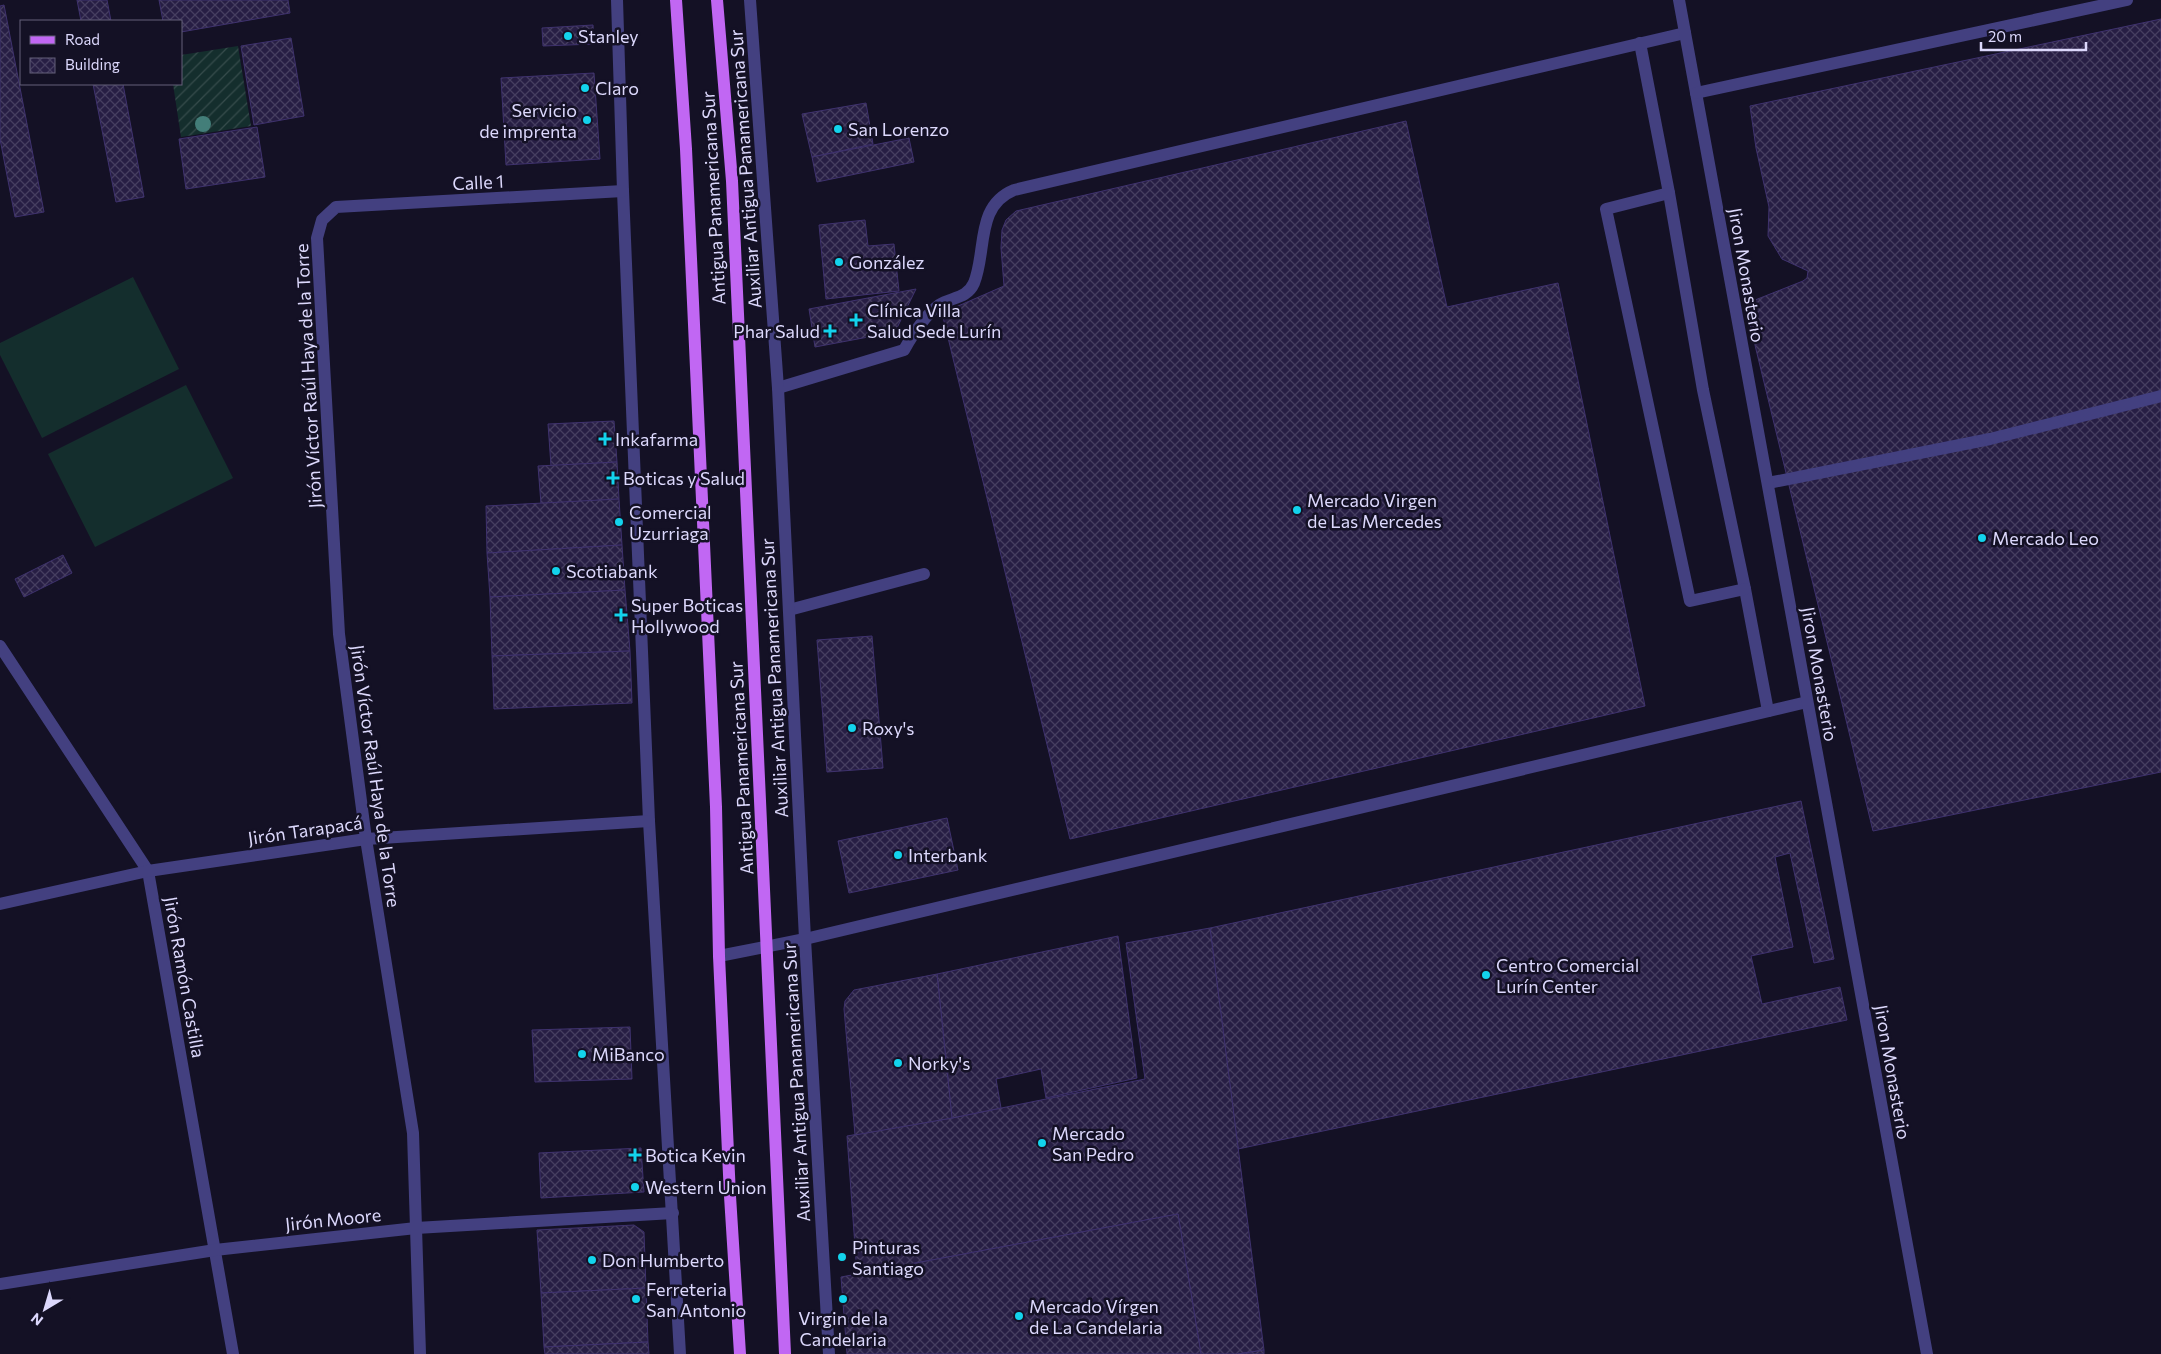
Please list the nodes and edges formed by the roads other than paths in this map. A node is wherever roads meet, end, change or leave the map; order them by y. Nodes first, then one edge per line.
1 (617, 0) edge
2 (676, 0) edge
3 (718, 0) edge
4 (750, 0) edge
5 (1678, 0) edge
6 (2127, 0) edge
7 (1685, 32) junction
8 (1640, 43) junction
9 (1696, 93) junction
10 (623, 191) junction
11 (1669, 193) junction
12 (336, 207) joint
13 (778, 388) junction
14 (2161, 396) edge
15 (1768, 484) junction
16 (924, 574) dead end
17 (1745, 589) junction
18 (789, 610) junction
19 (0, 646) edge
20 (1807, 702) junction
21 (1768, 711) junction
22 (649, 821) junction
23 (366, 839) junction
24 (148, 871) junction
25 (0, 904) edge
26 (805, 939) junction
27 (766, 946) junction
28 (719, 956) junction
29 (673, 1213) junction
30 (416, 1228) junction
31 (215, 1250) junction
32 (0, 1284) edge
33 (233, 1354) edge
34 (420, 1354) edge
35 (680, 1354) edge
36 (740, 1354) edge
37 (785, 1354) edge
38 (829, 1354) edge
39 (1927, 1354) edge

1 - 10 street
2 - 28 main road, Antigua Panamericana Sur
3 - 27 main road, Antigua Panamericana Sur
4 - 13 street, Auxiliar Antigua Panamericana Sur
5 - 7 street, Jiron Monasterio
6 - 9 street
7 - 8 street
7 - 9 street, Jiron Monasterio
8 - 11 street
8 - 13 street
9 - 15 street, Jiron Monasterio
10 - 12 street, Calle 1
10 - 22 street
11 - 17 street
11 - 17 street
12 - 23 street, Jirón Víctor Raúl Haya de la Torre
13 - 18 street, Auxiliar Antigua Panamericana Sur
14 - 15 street
15 - 20 street, Jiron Monasterio
16 - 18 street
17 - 21 street
18 - 26 street, Auxiliar Antigua Panamericana Sur
19 - 24 street, Jirón Ramón Castilla
20 - 21 street
20 - 39 street, Jiron Monasterio
21 - 26 street
22 - 23 street, Jirón Tarapacá
22 - 29 street
23 - 24 street, Jirón Tarapacá
23 - 30 street, Jirón Víctor Raúl Haya de la Torre
24 - 25 street, Jirón Tarapacá
24 - 31 street, Jirón Ramón Castilla
26 - 27 street
26 - 38 street, Auxiliar Antigua Panamericana Sur
27 - 28 street
27 - 37 main road, Antigua Panamericana Sur
28 - 36 main road, Antigua Panamericana Sur
29 - 30 street, Jirón Moore
29 - 35 street
30 - 31 street, Jirón Moore
30 - 34 street, Jirón Víctor Raúl Haya de la Torre
31 - 32 street, Jirón Moore
31 - 33 street, Jirón Ramón Castilla

